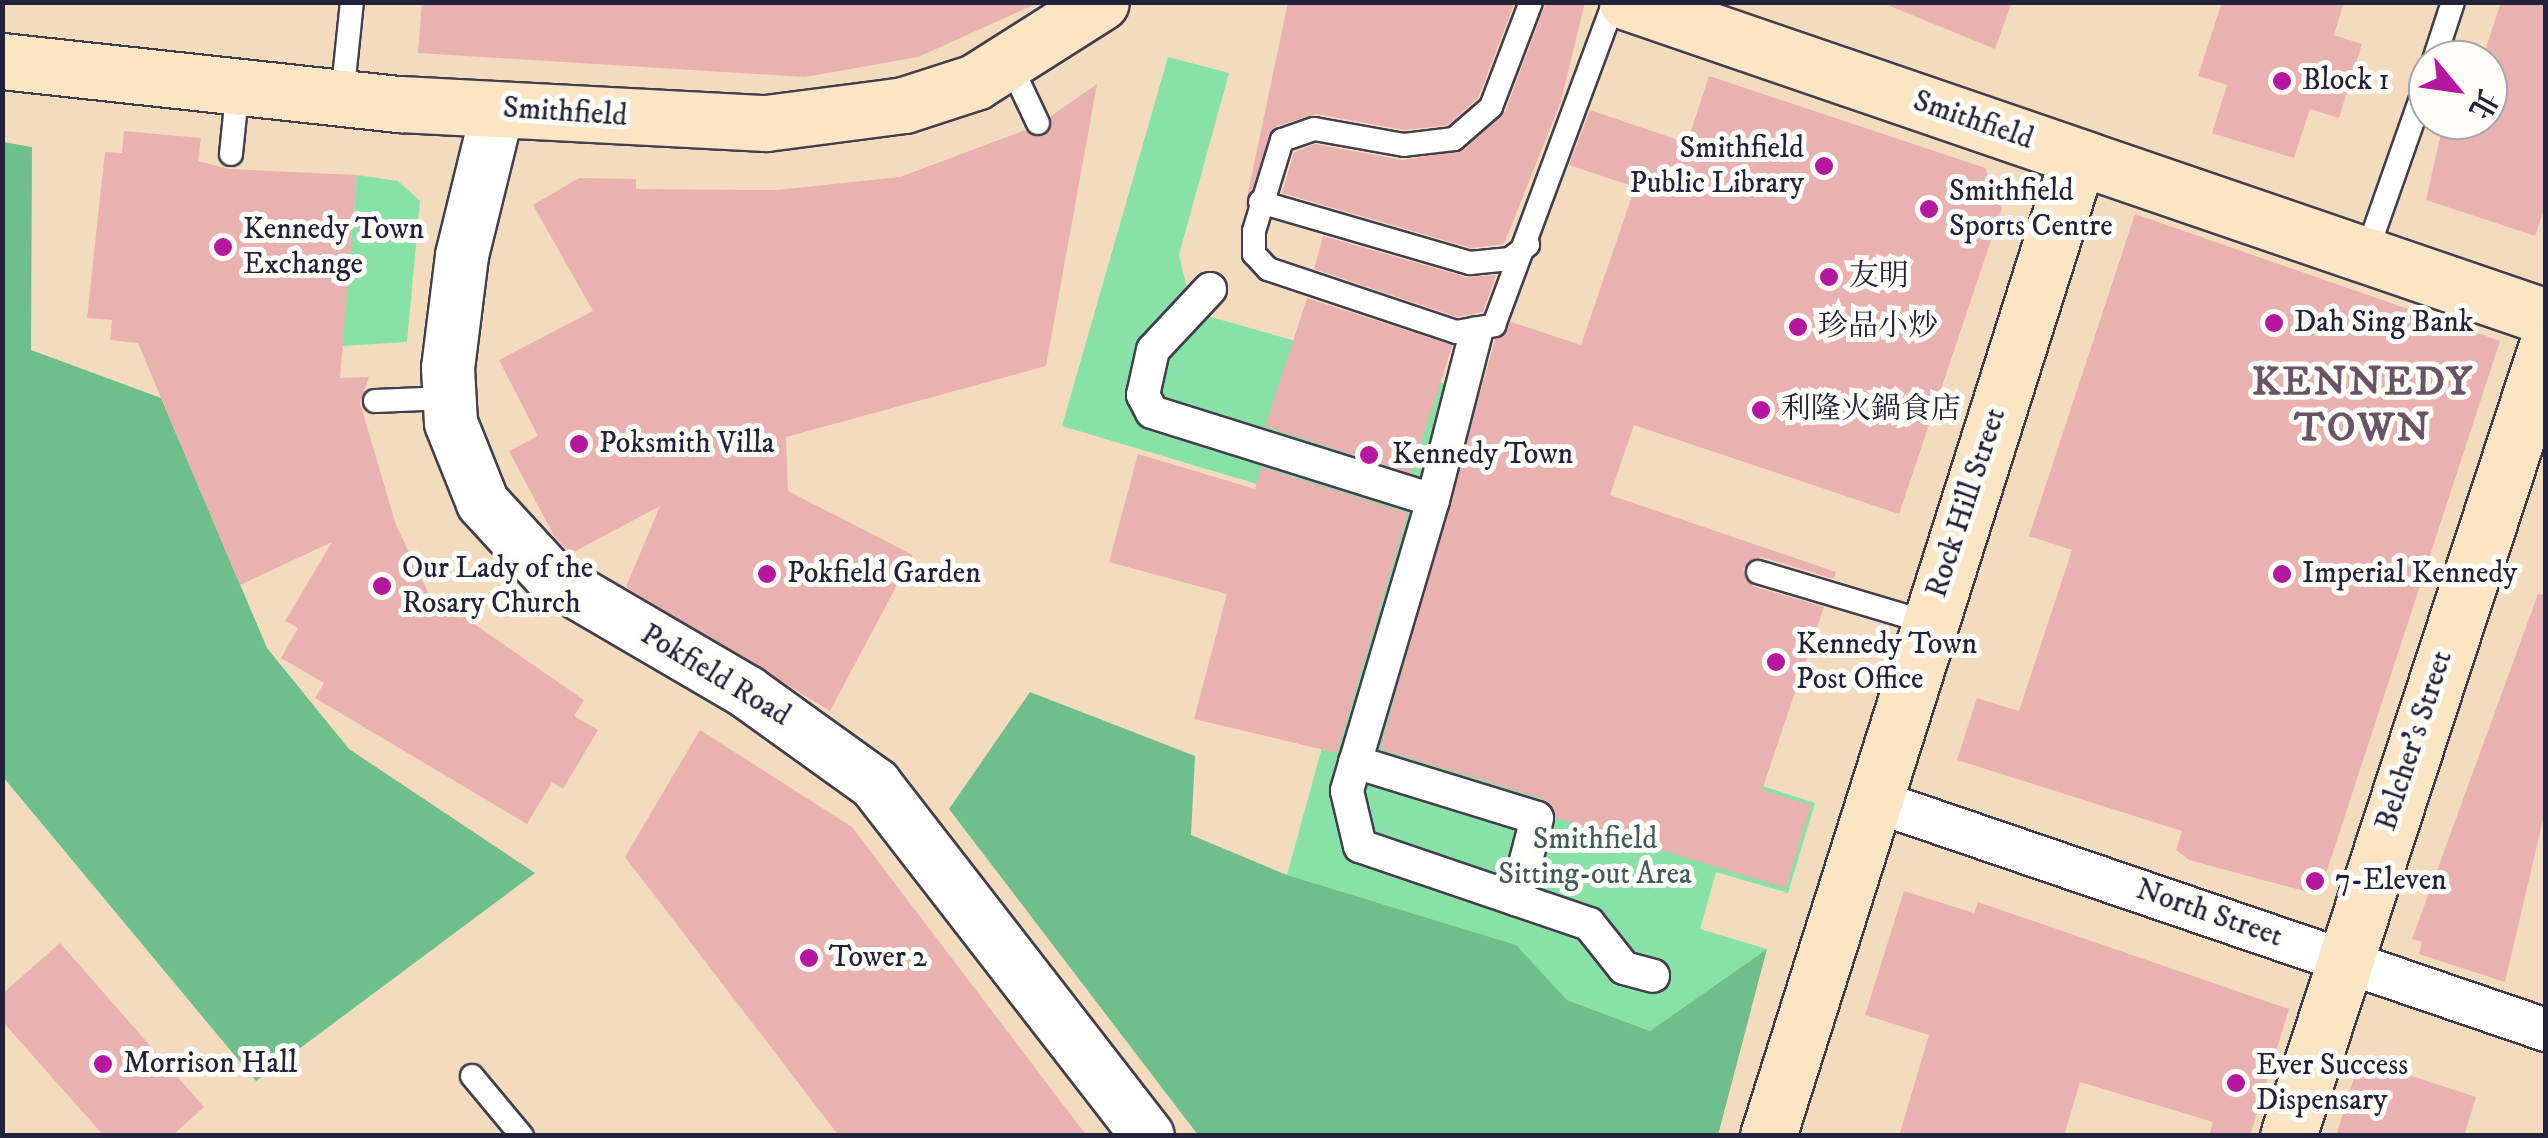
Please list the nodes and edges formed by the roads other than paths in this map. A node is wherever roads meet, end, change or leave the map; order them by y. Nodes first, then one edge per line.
1 (352, 2) edge
2 (1101, 2) edge
3 (1532, 2) edge
4 (1614, 2) edge
5 (1627, 2) edge
6 (1752, 2) edge
7 (2454, 2) edge
8 (2441, 40) edge
9 (2, 60) edge
10 (1802, 61) junction
11 (1011, 66) junction
12 (238, 85) junction
13 (342, 98) junction
14 (498, 108) junction
15 (1038, 124) dead end
16 (2408, 136) edge
17 (231, 154) dead end
18 (2078, 158) junction
19 (1260, 202) junction
20 (1528, 245) junction
21 (2366, 257) junction
22 (1210, 289) dead end
23 (2546, 317) edge
24 (1476, 333) junction
25 (2546, 348) edge
26 (447, 398) junction
27 (375, 401) dead end
28 (1432, 500) junction
29 (1758, 572) dead end
30 (1929, 623) junction
31 (1355, 762) junction
32 (1872, 800) junction
33 (1516, 899) junction
34 (2341, 960) junction
35 (1652, 976) dead end
36 (2546, 1030) edge
37 (472, 1076) dead end
38 (522, 1136) edge
39 (1148, 1136) edge
40 (1768, 1136) edge
41 (2288, 1136) edge

1 - 13 lane
2 - 11 main road, Smithfield
3 - 19 lane
4 - 20 lane
5 - 10 main road, Smithfield
6 - 10 main road
7 - 8 lane
9 - 12 main road, Smithfield
10 - 18 main road, Smithfield
11 - 14 main road, Smithfield
11 - 15 lane
12 - 13 main road, Smithfield
12 - 17 lane
13 - 14 main road, Smithfield
14 - 26 street, Pokfield Road
16 - 21 lane
18 - 21 main road, Smithfield
18 - 30 main road, Rock Hill Street
19 - 20 lane
19 - 24 lane
20 - 24 lane
21 - 23 main road, Smithfield
22 - 28 street
24 - 28 street
25 - 34 main road, Belcher's Street
26 - 27 lane
26 - 39 street, Pokfield Road
28 - 31 street
29 - 30 lane
30 - 32 main road, Rock Hill Street
31 - 33 street
31 - 33 street
32 - 34 street, North Street
32 - 40 main road, Rock Hill Street
33 - 35 street
34 - 36 street, North Street
34 - 41 main road, Belcher's Street
37 - 38 lane

